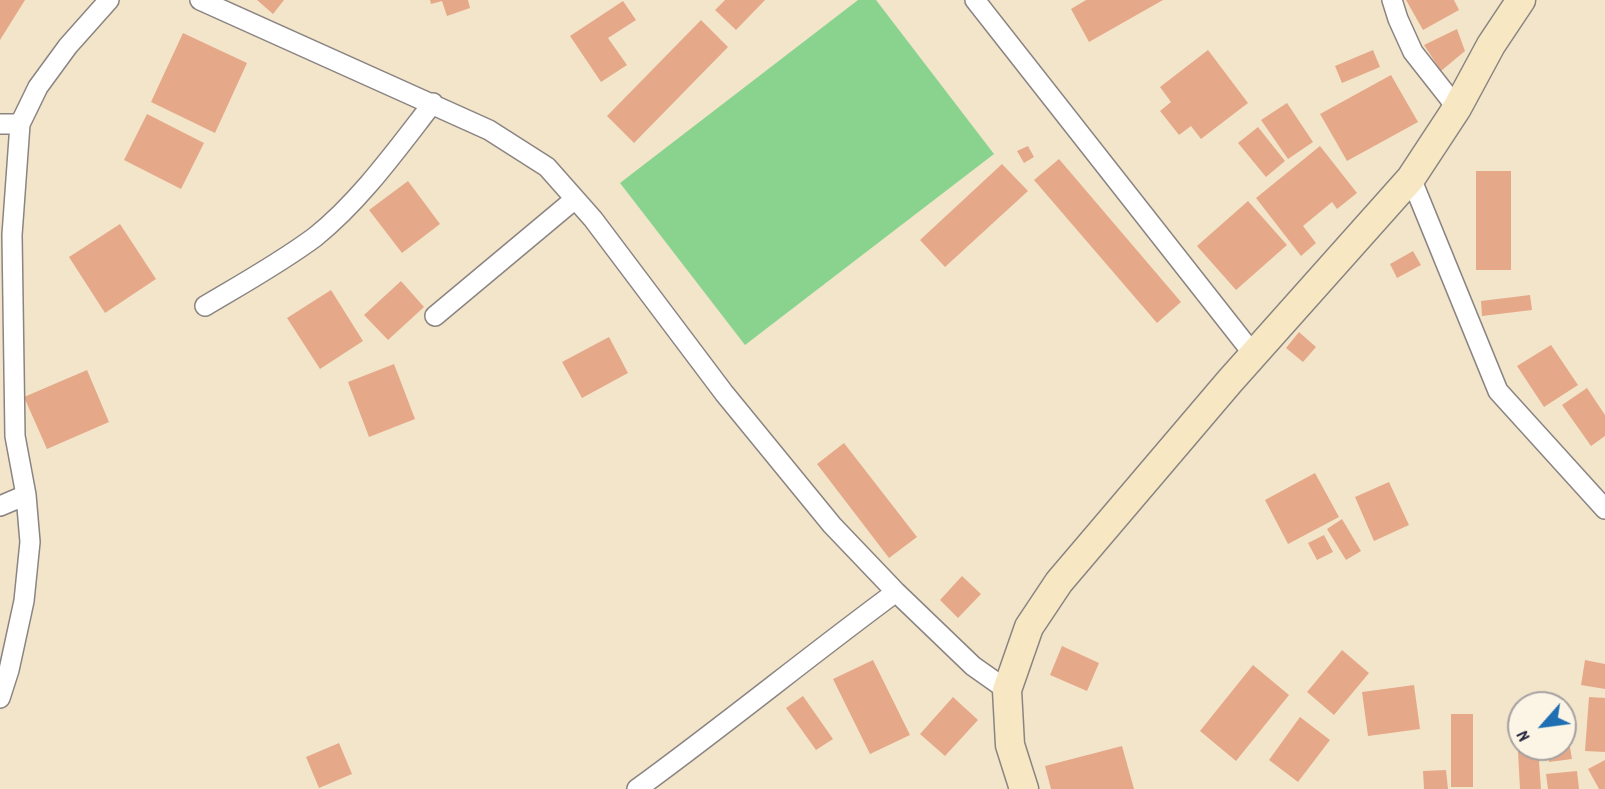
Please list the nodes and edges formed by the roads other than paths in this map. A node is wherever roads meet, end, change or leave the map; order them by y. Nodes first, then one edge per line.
1 (109, 0) edge
2 (200, 0) edge
3 (975, 0) edge
4 (1392, 0) edge
5 (1521, 0) edge
6 (433, 103) junction
7 (1457, 108) junction
8 (0, 124) edge
9 (20, 124) junction
10 (1411, 178) junction
11 (575, 199) junction
12 (205, 306) dead end
13 (435, 316) dead end
14 (1254, 355) junction
15 (26, 495) junction
16 (0, 506) edge
17 (1605, 509) edge
18 (896, 592) junction
19 (1007, 690) junction
20 (0, 698) edge
21 (637, 789) edge
22 (1024, 789) edge

1 - 9 street
2 - 6 street
3 - 14 street
4 - 7 street
5 - 7 street
6 - 11 street
6 - 12 street
7 - 10 street
8 - 9 street
9 - 15 street
10 - 14 street
10 - 17 street
11 - 13 street
11 - 18 street
14 - 19 street
15 - 16 street
15 - 20 street
18 - 19 street
18 - 21 street
19 - 22 street

